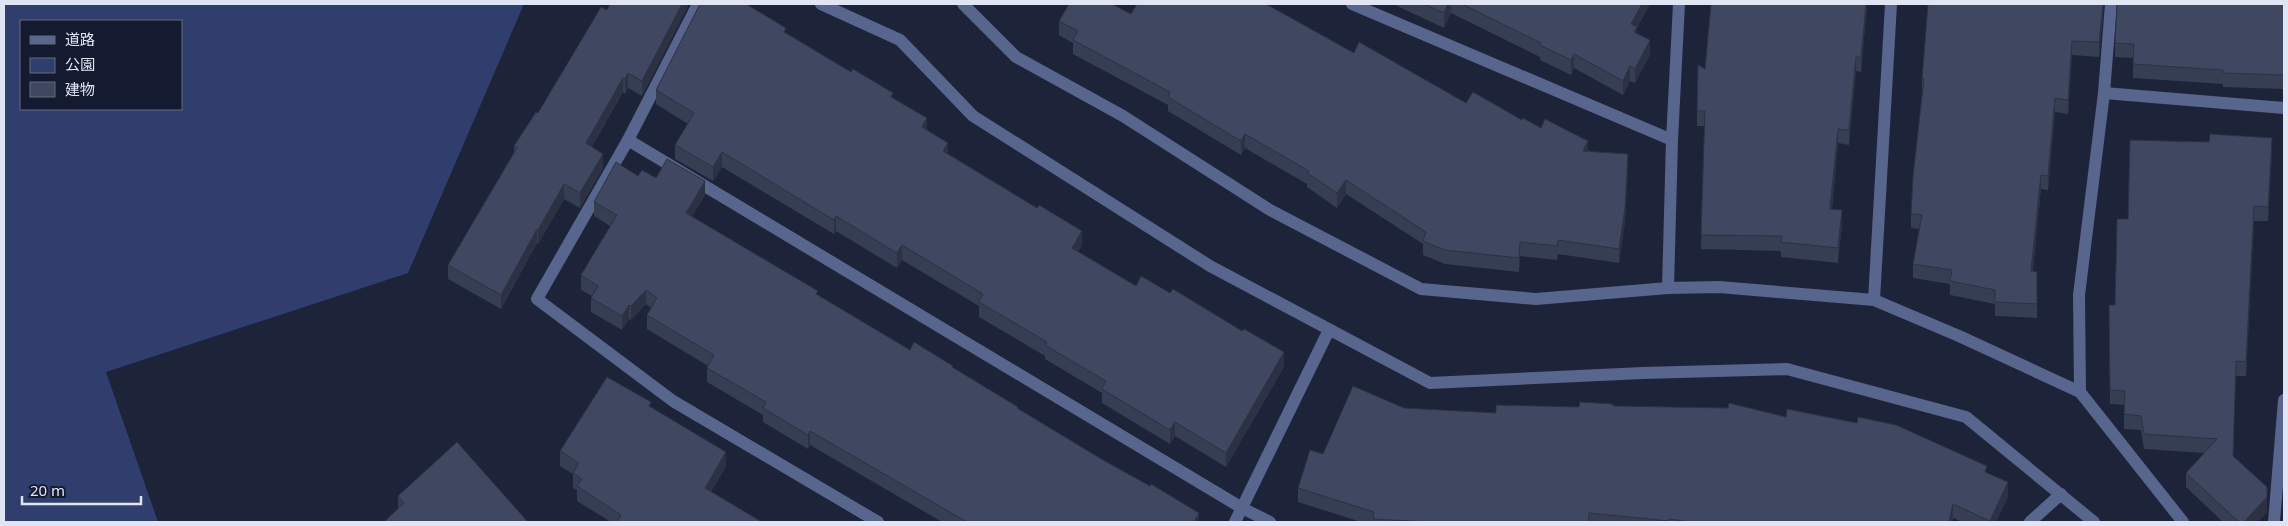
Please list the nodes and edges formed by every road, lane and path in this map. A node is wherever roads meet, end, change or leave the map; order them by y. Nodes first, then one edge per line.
1 (698, 4) edge
2 (821, 4) edge
3 (963, 4) edge
4 (1352, 4) edge
5 (1680, 4) edge
6 (1891, 4) edge
7 (2111, 4) edge
8 (2104, 93) junction
9 (2284, 108) edge
10 (628, 140) junction
11 (1672, 140) junction
12 (1668, 288) junction
13 (1874, 300) junction
14 (1329, 330) junction
15 (2080, 392) junction
16 (2284, 400) edge
17 (2061, 494) junction
18 (1242, 508) junction
19 (878, 522) edge
20 (1235, 522) edge
21 (1270, 522) edge
22 (2030, 522) edge
23 (2094, 522) edge
24 (2184, 522) edge
25 (2274, 522) edge

1 - 10 street
2 - 14 street
3 - 12 street
4 - 11 street
5 - 11 street
6 - 13 street
7 - 8 street
8 - 9 street
8 - 15 street
10 - 18 street
10 - 19 street
11 - 12 street
12 - 13 street
13 - 15 street
14 - 17 street
14 - 18 street
15 - 24 street
16 - 25 street
17 - 22 street
17 - 23 street
18 - 20 street
18 - 21 street

